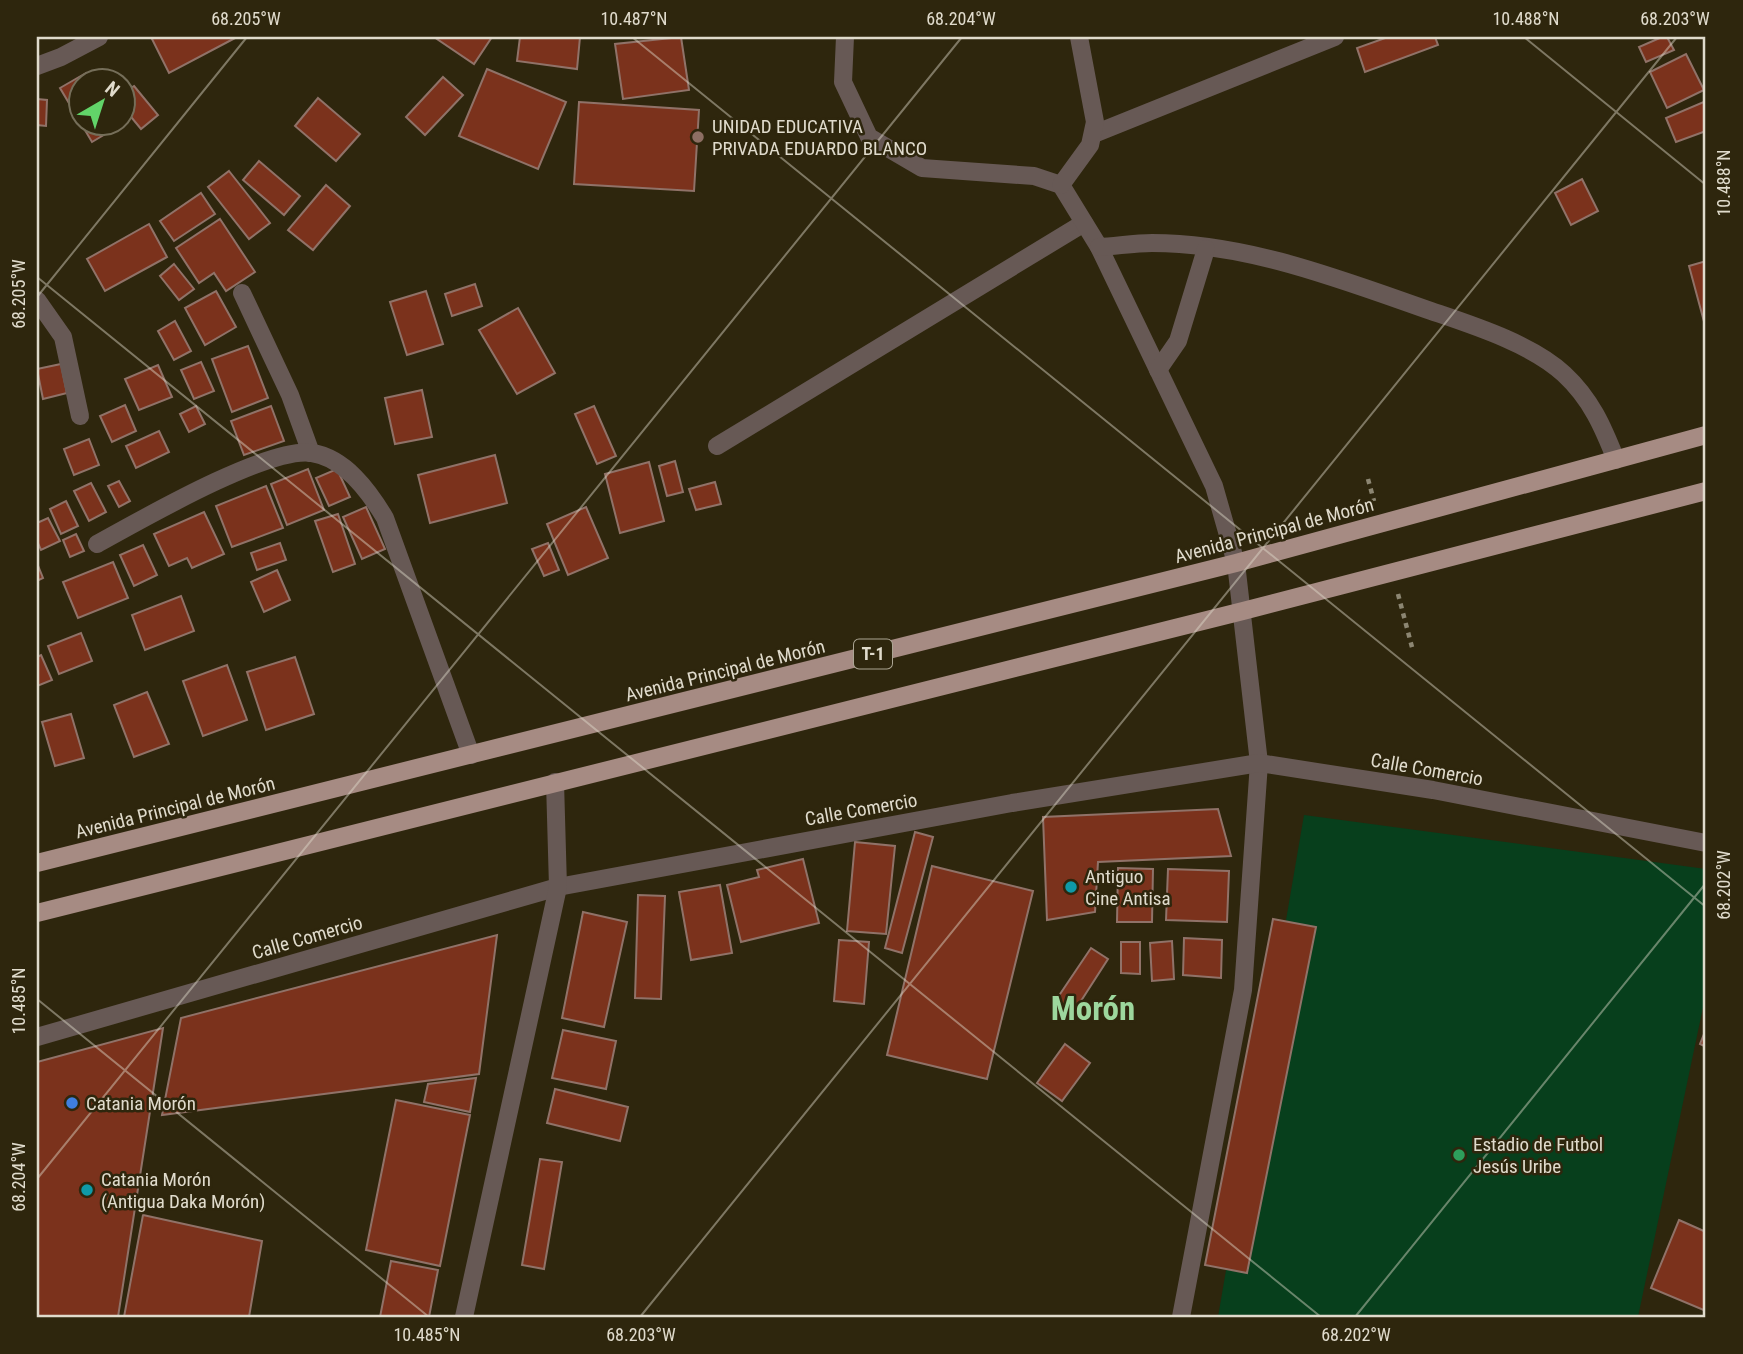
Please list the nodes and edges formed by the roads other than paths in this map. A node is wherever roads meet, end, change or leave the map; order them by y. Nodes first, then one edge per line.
1 (99, 37) edge
2 (845, 37) edge
3 (1079, 37) edge
4 (1335, 37) edge
5 (37, 66) edge
6 (1094, 134) junction
7 (1061, 185) junction
8 (1084, 223) junction
9 (1099, 247) junction
10 (1206, 249) junction
11 (242, 293) dead end
12 (37, 300) edge
13 (1158, 370) junction
14 (80, 416) dead end
15 (1706, 435) edge
16 (717, 446) dead end
17 (311, 453) junction
18 (1616, 460) junction
19 (1706, 491) edge
20 (97, 544) dead end
21 (1236, 563) junction
22 (1243, 611) junction
23 (471, 755) junction
24 (1259, 763) junction
25 (555, 782) junction
26 (1706, 843) edge
27 (37, 863) edge
28 (558, 887) junction
29 (37, 913) edge
30 (37, 1037) edge
31 (464, 1317) edge
32 (1181, 1317) edge

1 - 5 street
2 - 7 street
3 - 6 street
4 - 6 street
6 - 7 street
7 - 8 street
8 - 9 street
8 - 16 street
9 - 10 street
9 - 13 street
10 - 13 street
10 - 18 street
11 - 17 street
12 - 14 street
13 - 21 street
15 - 18 main road, Avenida Principal de Morón / T-1
17 - 20 street
17 - 23 street
18 - 21 main road, Avenida Principal de Morón / T-1
19 - 22 main road, T-1
21 - 22 street
21 - 23 main road, Avenida Principal de Morón / T-1
22 - 24 street
22 - 25 main road, T-1
23 - 27 main road, Avenida Principal de Morón / T-1
24 - 26 street, Calle Comercio
24 - 28 street, Calle Comercio
24 - 32 street
25 - 28 street
25 - 29 main road, T-1
28 - 30 street, Calle Comercio
28 - 31 street

